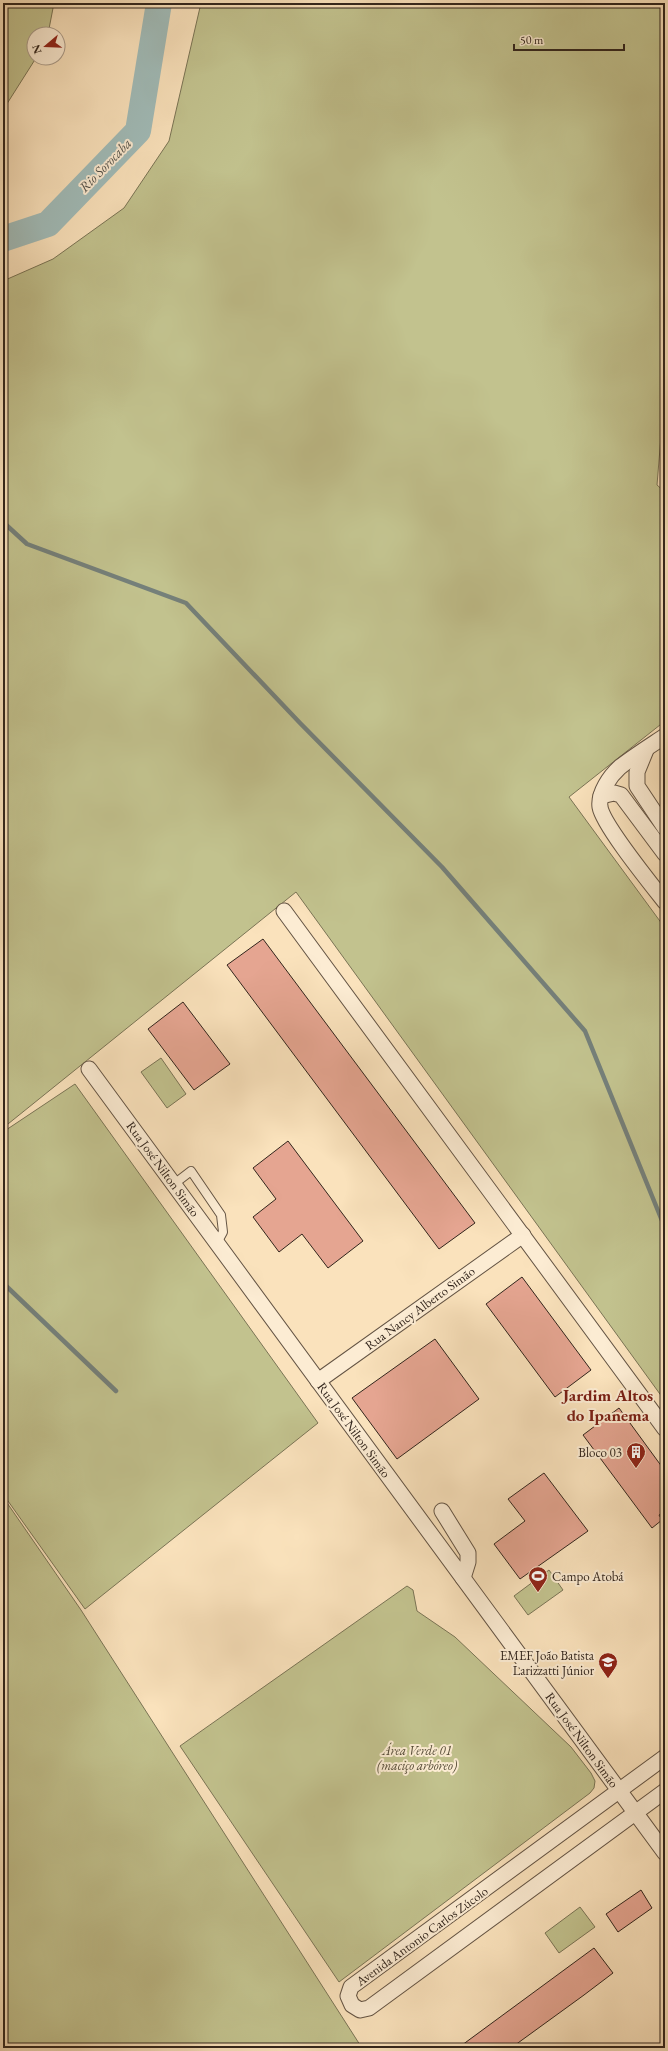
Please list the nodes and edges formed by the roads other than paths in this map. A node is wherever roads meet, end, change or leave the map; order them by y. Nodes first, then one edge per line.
1 (665, 736) edge
2 (646, 749) junction
3 (601, 796) junction
4 (665, 828) edge
5 (665, 854) edge
6 (665, 902) edge
7 (284, 911) dead end
8 (89, 1069) dead end
9 (174, 1184) junction
10 (522, 1235) junction
11 (217, 1244) junction
12 (318, 1381) junction
13 (665, 1429) edge
14 (442, 1511) dead end
15 (463, 1578) junction
16 (665, 1758) edge
17 (619, 1791) junction
18 (665, 1791) edge
19 (635, 1813) junction
20 (665, 1853) edge

1 - 2 street
2 - 3 street
2 - 4 street
3 - 5 street
3 - 6 street
7 - 10 street
8 - 9 street, Rua José Nilton Simão
9 - 11 street, Rua José Nilton Simão
9 - 11 lane
10 - 12 street, Rua Nancy Alberto Simão
10 - 13 street
11 - 12 street, Rua José Nilton Simão
12 - 15 street, Rua José Nilton Simão
14 - 15 street
15 - 17 street, Rua José Nilton Simão
16 - 17 street, Avenida Antonio Carlos Zúcolo
17 - 19 street, Rua José Nilton Simão
17 - 19 street, Avenida Antonio Carlos Zúcolo
18 - 19 street, Avenida Antonio Carlos Zúcolo
19 - 20 street, Rua José Nilton Simão

